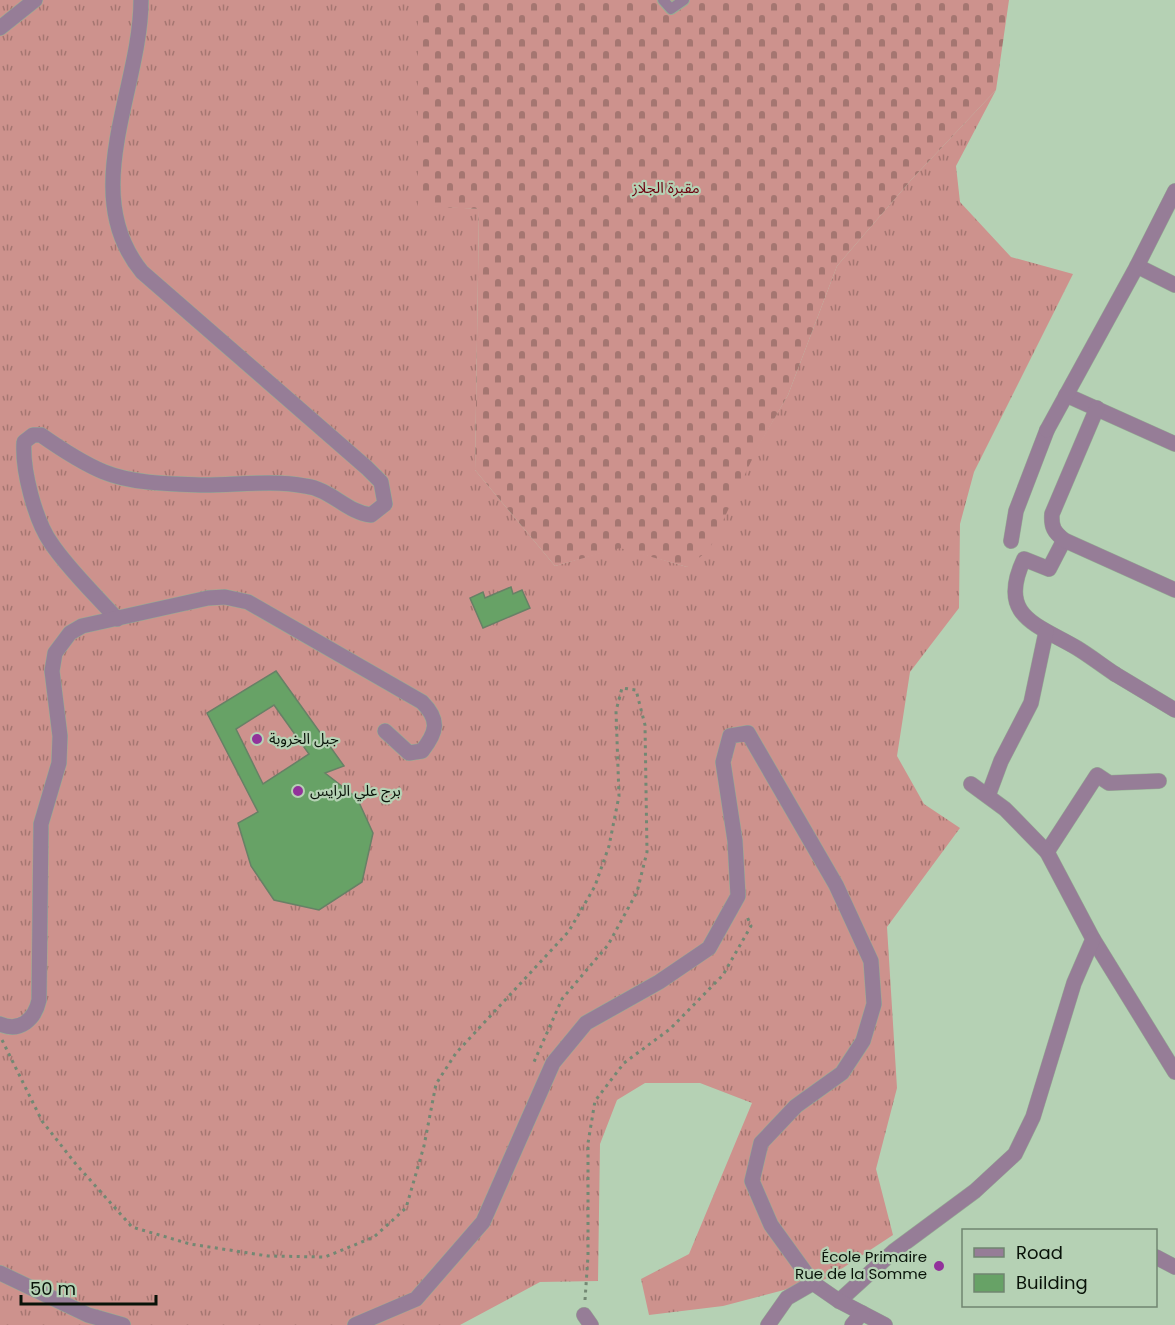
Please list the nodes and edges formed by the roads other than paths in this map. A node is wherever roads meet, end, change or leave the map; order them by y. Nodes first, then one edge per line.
1 (35, 0) edge
2 (141, 0) edge
3 (663, 0) edge
4 (684, 0) edge
5 (0, 28) edge
6 (1175, 191) edge
7 (1137, 266) junction
8 (1175, 285) edge
9 (1066, 395) junction
10 (1097, 408) junction
11 (1175, 444) edge
12 (1064, 540) junction
13 (1011, 541) dead end
14 (1174, 588) edge
15 (117, 619) junction
16 (1046, 632) junction
17 (1175, 710) edge
18 (385, 731) dead end
19 (1160, 780) dead end
20 (971, 784) dead end
21 (988, 796) junction
22 (1047, 852) junction
23 (1093, 939) junction
24 (0, 1024) edge
25 (1175, 1072) edge
26 (1157, 1258) edge
27 (1175, 1267) edge
28 (0, 1273) edge
29 (813, 1283) junction
30 (838, 1301) junction
31 (862, 1313) junction
32 (123, 1325) edge
33 (355, 1325) edge
34 (768, 1325) edge
35 (852, 1325) edge
36 (885, 1325) edge

1 - 5 street
2 - 15 street
3 - 4 lane
6 - 7 street
7 - 8 street
7 - 9 street
9 - 10 street
9 - 13 street
10 - 11 street
10 - 12 street
12 - 14 street
12 - 16 street
15 - 18 street
15 - 24 street
16 - 17 street
16 - 21 street
19 - 22 street
20 - 21 street
21 - 22 street
22 - 23 street
23 - 25 street
23 - 30 street
26 - 27 street
28 - 32 street
29 - 30 street
29 - 33 street
29 - 34 street
30 - 31 street
31 - 35 street
31 - 36 street

